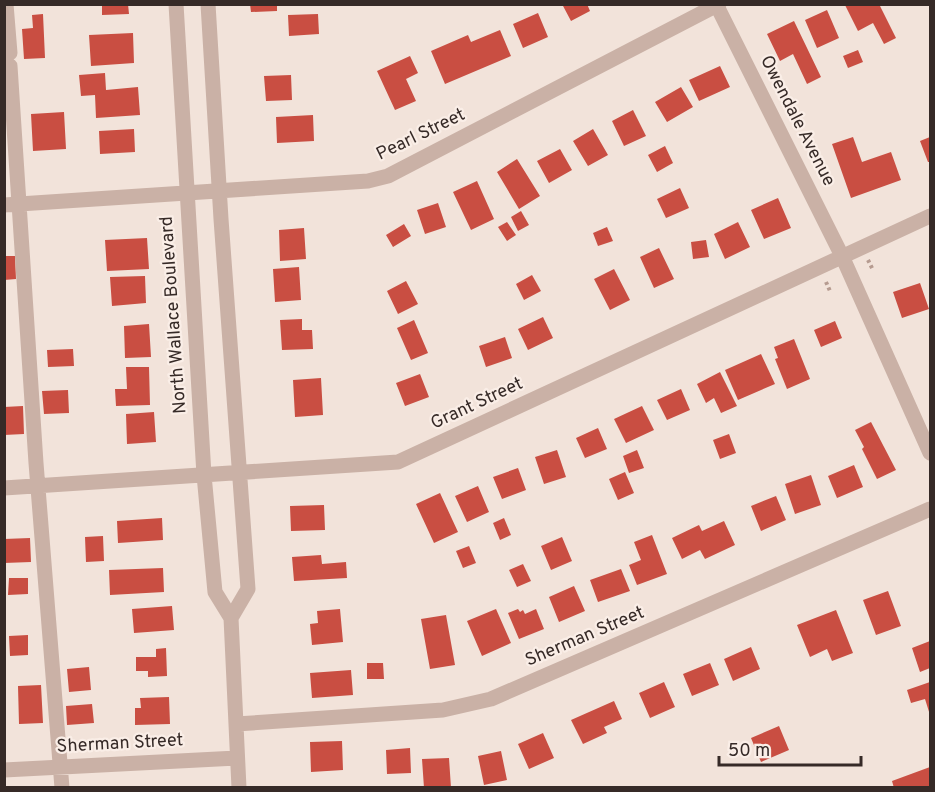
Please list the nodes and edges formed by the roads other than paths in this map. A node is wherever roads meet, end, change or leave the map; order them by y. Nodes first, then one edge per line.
1 (6, 4) edge
2 (176, 4) edge
3 (208, 4) edge
4 (717, 5) edge
5 (7, 59) edge
6 (220, 192) junction
7 (187, 194) junction
8 (12, 204) edge
9 (930, 216) edge
10 (842, 256) junction
11 (930, 453) edge
12 (239, 472) junction
13 (204, 475) junction
14 (38, 486) junction
15 (4, 488) edge
16 (930, 509) edge
17 (231, 618) junction
18 (236, 724) junction
19 (237, 758) junction
20 (60, 767) junction
21 (4, 770) edge
22 (62, 788) edge
23 (239, 788) edge

1 - 5 street
2 - 7 street, North Wallace Boulevard
3 - 6 street
4 - 6 street, Pearl Street
4 - 10 street, Owendale Avenue
5 - 8 street
6 - 7 street, Pearl Street
6 - 12 street
7 - 8 street, Pearl Street
7 - 13 street, North Wallace Boulevard
8 - 14 street
9 - 10 street, Grant Street
10 - 11 street, Owendale Avenue
10 - 12 street, Grant Street
12 - 13 street, Grant Street
12 - 17 street
13 - 14 street, Grant Street
13 - 17 street, North Wallace Boulevard
14 - 15 street, Grant Street
14 - 20 street
16 - 18 street, Sherman Street
17 - 18 street, North Wallace Boulevard
18 - 19 street, North Wallace Boulevard
19 - 20 street, Sherman Street
19 - 23 street, North Wallace Boulevard
20 - 21 street, Sherman Street
20 - 22 street

